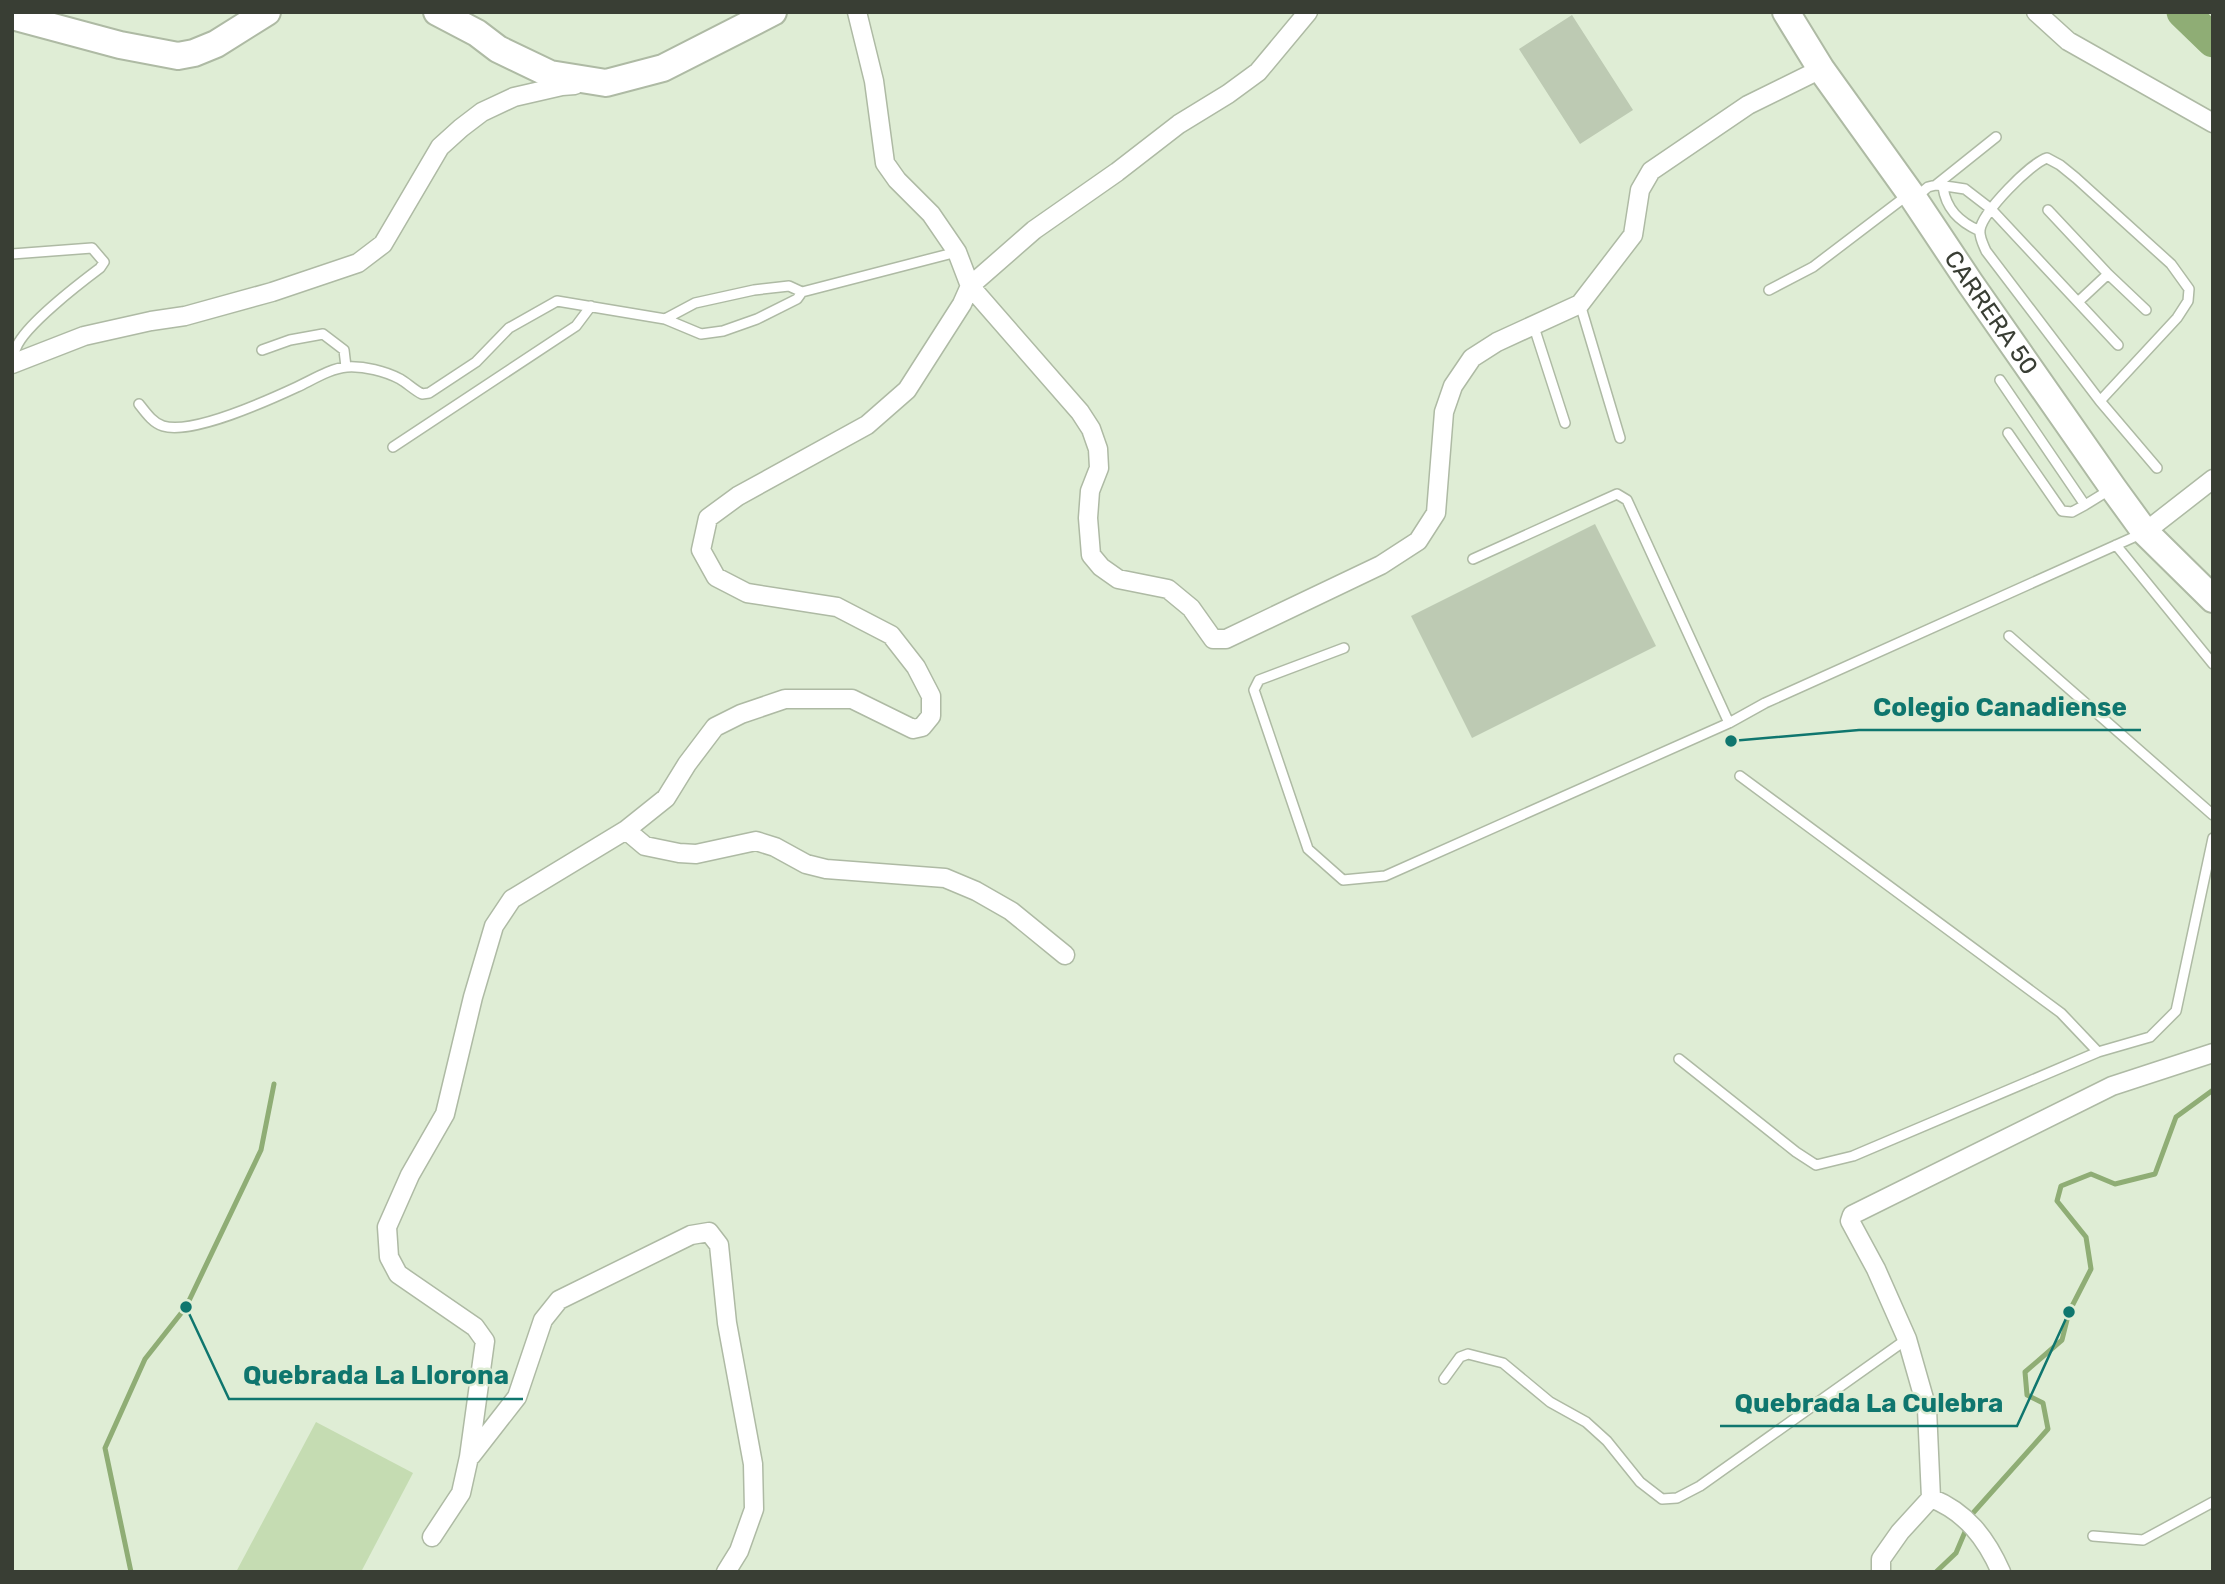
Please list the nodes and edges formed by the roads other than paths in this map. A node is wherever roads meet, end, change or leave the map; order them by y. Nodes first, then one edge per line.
1 (268, 12) edge
2 (437, 12) edge
3 (774, 12) edge
4 (857, 12) edge
5 (1308, 12) edge
6 (1786, 12) edge
7 (2036, 12) edge
8 (12, 16) edge
9 (1821, 69) junction
10 (606, 83) junction
11 (2213, 123) edge
12 (1996, 137) dead end
13 (1940, 186) junction
14 (1912, 196) junction
15 (1991, 209) junction
16 (2048, 209) dead end
17 (1980, 231) junction
18 (957, 251) junction
19 (12, 254) edge
20 (2108, 274) junction
21 (970, 286) junction
22 (1769, 290) dead end
23 (802, 292) junction
24 (2078, 302) junction
25 (1580, 304) junction
26 (591, 306) junction
27 (2146, 310) dead end
28 (665, 319) junction
29 (1534, 327) junction
30 (2118, 345) dead end
31 (262, 350) dead end
32 (13, 364) edge
33 (346, 367) junction
34 (2000, 380) dead end
35 (2100, 401) junction
36 (139, 404) dead end
37 (1565, 423) dead end
38 (2008, 433) dead end
39 (1620, 438) dead end
40 (393, 447) dead end
41 (2157, 468) dead end
42 (2213, 479) edge
43 (2113, 488) junction
44 (2085, 505) junction
45 (2145, 532) junction
46 (2116, 545) junction
47 (1473, 559) dead end
48 (2213, 599) edge
49 (2009, 636) dead end
50 (1344, 648) dead end
51 (2213, 664) edge
52 (1729, 723) junction
53 (1741, 776) dead end
54 (2213, 815) edge
55 (626, 830) junction
56 (2213, 838) edge
57 (1065, 955) dead end
58 (2098, 1052) junction
59 (2213, 1053) edge
60 (1678, 1059) dead end
61 (1907, 1339) junction
62 (1444, 1379) dead end
63 (469, 1457) junction
64 (1931, 1498) junction
65 (2213, 1502) edge
66 (2093, 1536) dead end
67 (432, 1537) dead end
68 (726, 1572) edge
69 (1881, 1572) edge
70 (2001, 1572) edge

1 - 8 main road
2 - 10 main road
3 - 10 main road
4 - 18 street
5 - 21 street
6 - 9 main road, CARRERA 50
7 - 11 street
9 - 14 main road, CARRERA 50
9 - 25 street
10 - 32 street
12 - 13 lane
13 - 14 lane
13 - 15 lane
13 - 17 lane
14 - 22 lane
14 - 43 main road, CARRERA 50
15 - 17 lane
15 - 24 lane
15 - 35 lane
16 - 20 lane
17 - 35 lane
18 - 21 street
18 - 23 lane
19 - 32 lane
20 - 24 lane
20 - 27 lane
21 - 29 street
21 - 55 street
23 - 28 lane
23 - 28 lane
24 - 30 lane
25 - 29 street
25 - 39 lane
26 - 28 lane
26 - 33 lane
26 - 40 lane
29 - 37 lane
31 - 33 lane
33 - 36 lane
34 - 44 lane
35 - 41 lane
38 - 44 lane
42 - 45 street
43 - 44 lane
43 - 45 main road, CARRERA 50
45 - 46 lane
45 - 48 main road, CARRERA 50
46 - 51 lane
46 - 52 lane
47 - 52 lane
49 - 54 lane
50 - 52 lane
53 - 58 lane
55 - 57 street
55 - 63 street
56 - 58 lane
58 - 60 lane
59 - 61 street
61 - 62 lane
61 - 64 street
63 - 67 street
63 - 68 street
64 - 69 street
64 - 70 street
65 - 66 lane

